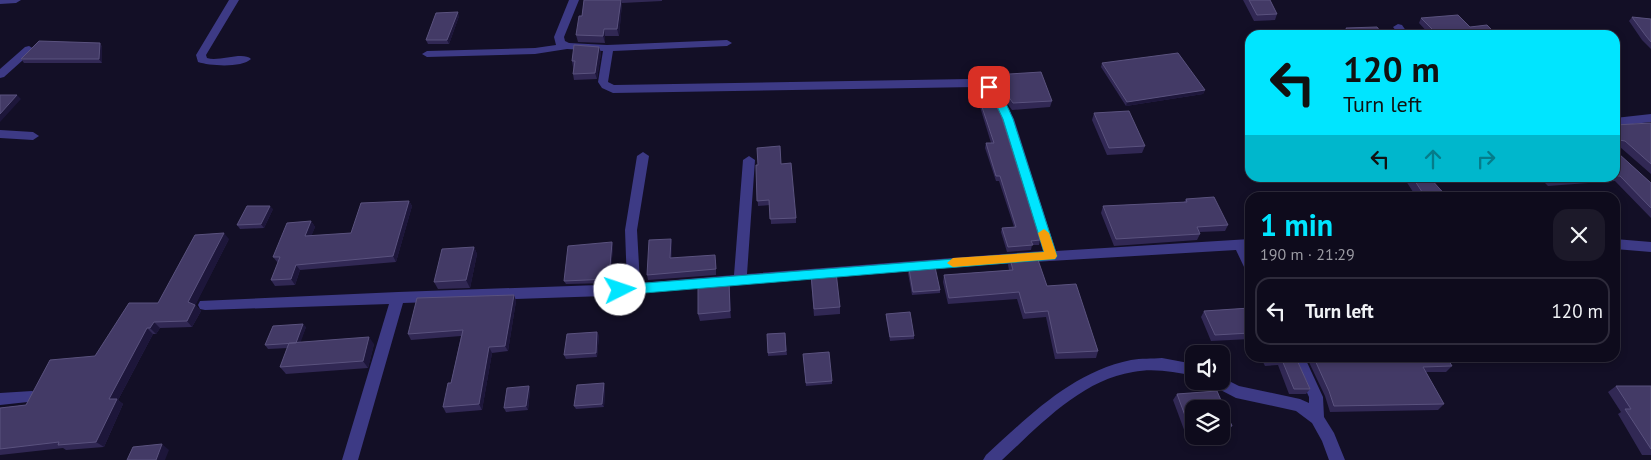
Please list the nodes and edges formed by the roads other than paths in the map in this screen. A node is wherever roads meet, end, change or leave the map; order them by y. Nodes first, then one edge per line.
1 (16, 0) edge
2 (234, 0) edge
3 (574, 0) edge
4 (0, 1) edge
5 (727, 43) dead end
6 (567, 46) junction
7 (607, 48) junction
8 (29, 49) edge
9 (427, 54) dead end
10 (246, 59) dead end
11 (0, 75) edge
12 (1651, 118) edge
13 (1620, 121) edge
14 (0, 134) edge
15 (33, 136) dead end
16 (643, 156) dead end
17 (749, 160) dead end
18 (1245, 244) edge
19 (1620, 244) edge
20 (1651, 246) edge
21 (1051, 256) junction
22 (740, 281) junction
23 (634, 289) junction
24 (398, 297) junction
25 (205, 305) dead end
26 (1300, 362) edge
27 (1185, 367) edge
28 (1230, 389) edge
29 (32, 397) edge
30 (0, 399) edge
31 (1317, 418) junction
32 (350, 460) edge
33 (991, 460) edge
34 (1337, 460) edge

1 - 4 street
2 - 10 street
3 - 6 street
5 - 7 street
6 - 7 street
6 - 9 street
7 - 21 street
8 - 11 street
12 - 13 street
14 - 15 street
16 - 23 street
17 - 22 street
18 - 21 street
19 - 20 street
21 - 22 street
22 - 23 street
23 - 24 street
24 - 25 street
24 - 32 street
26 - 31 street
27 - 33 street
28 - 31 street
29 - 30 street
31 - 34 street

